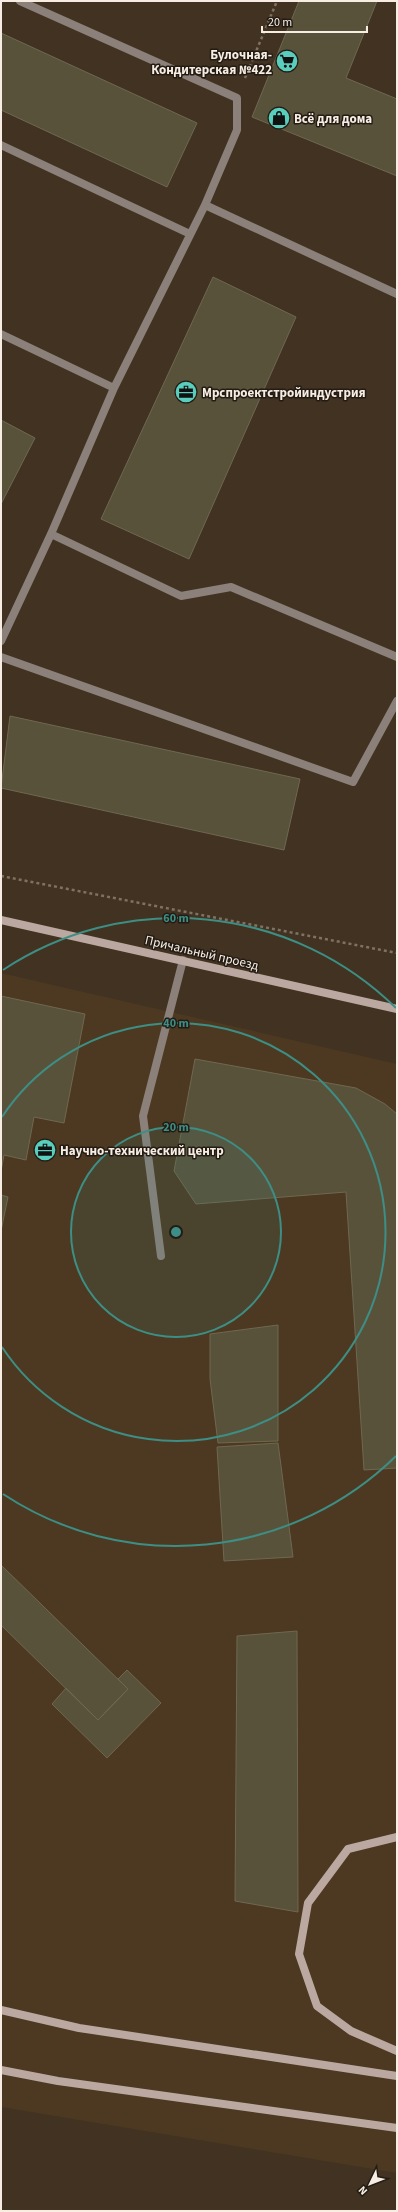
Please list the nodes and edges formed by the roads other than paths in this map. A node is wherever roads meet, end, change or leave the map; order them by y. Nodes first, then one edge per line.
1 (20, 1) edge
2 (1, 145) edge
3 (205, 205) junction
4 (190, 234) junction
5 (397, 294) edge
6 (1, 334) edge
7 (114, 388) junction
8 (51, 534) junction
9 (1, 641) edge
10 (1, 657) edge
11 (397, 657) edge
12 (397, 701) edge
13 (1, 920) edge
14 (183, 960) junction
15 (397, 1009) edge
16 (160, 1256) dead end
17 (397, 1837) edge
18 (1, 2010) edge
19 (397, 2051) edge
20 (1, 2070) edge
21 (397, 2076) edge
22 (397, 2128) edge

1 - 3 lane
2 - 4 lane
3 - 4 lane
3 - 5 lane
4 - 7 lane
6 - 7 lane
7 - 8 lane
8 - 9 lane
8 - 11 lane
10 - 12 lane
13 - 14 street, Причальный проезд
14 - 15 street, Причальный проезд
14 - 16 lane
17 - 19 street
18 - 21 street
20 - 22 street

